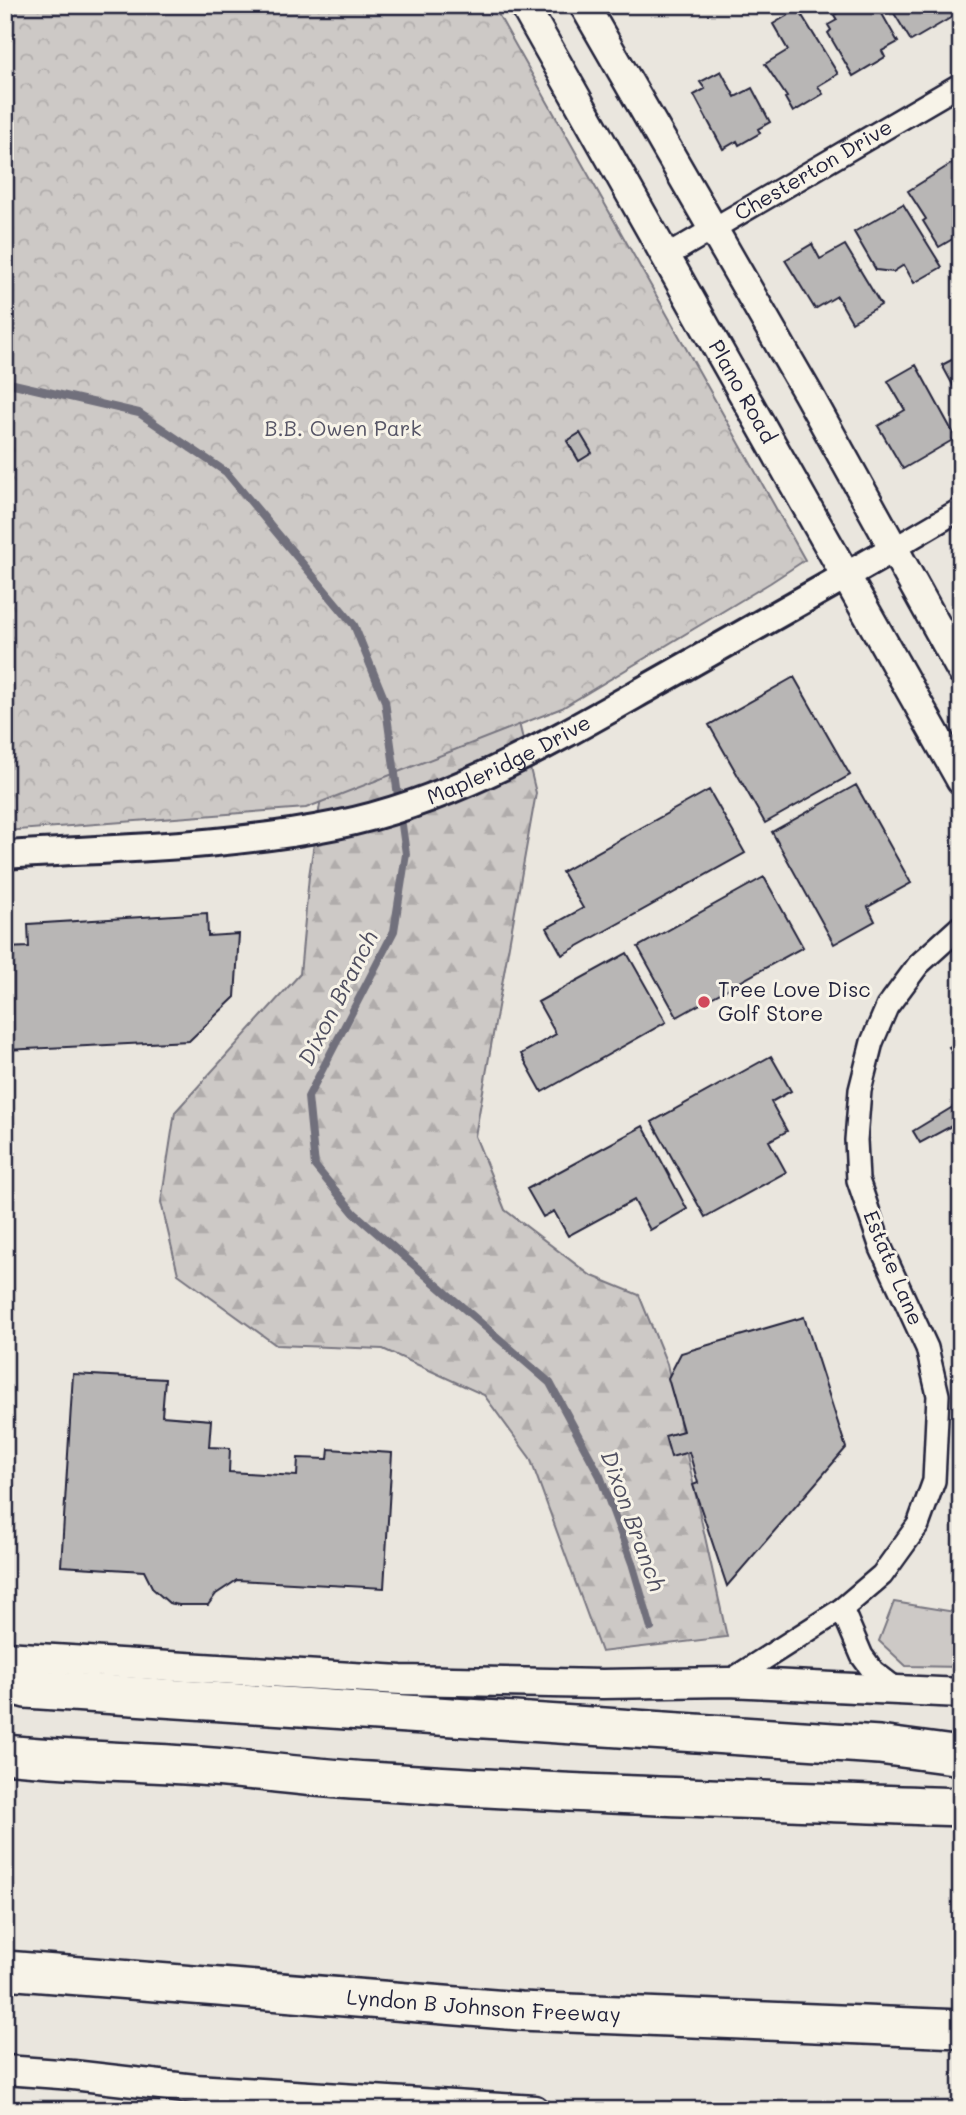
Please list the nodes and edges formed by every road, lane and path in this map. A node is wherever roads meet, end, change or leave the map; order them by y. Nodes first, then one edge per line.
1 (524, 5) edge
2 (584, 5) edge
3 (961, 84) edge
4 (713, 229) junction
5 (665, 257) junction
6 (961, 509) edge
7 (893, 549) junction
8 (846, 576) junction
9 (961, 670) edge
10 (961, 780) edge
11 (5, 855) edge
12 (961, 926) edge
13 (842, 1609) junction
14 (5, 1656) edge
15 (728, 1682) junction
16 (5, 1683) edge
17 (900, 1691) junction
18 (961, 1693) edge
19 (5, 1754) edge
20 (961, 1756) edge
21 (961, 1807) edge
22 (5, 1970) edge
23 (961, 2029) edge
24 (5, 2070) edge
25 (535, 2110) edge

1 - 5 main road, Plano Road
2 - 4 main road
3 - 4 street, Chesterton Drive
4 - 5 street, Chesterton Drive
4 - 7 main road
5 - 8 main road, Plano Road
6 - 7 street, Mapleridge Drive
7 - 8 street, Mapleridge Drive
7 - 9 main road
8 - 10 main road, Plano Road
8 - 11 street, Mapleridge Drive
12 - 13 street, Estate Lane
13 - 15 street, Estate Lane
13 - 17 street
14 - 15 main road
15 - 17 main road
16 - 20 highway
17 - 18 main road
19 - 21 highway
22 - 23 highway, Lyndon B Johnson Freeway
24 - 25 main road

